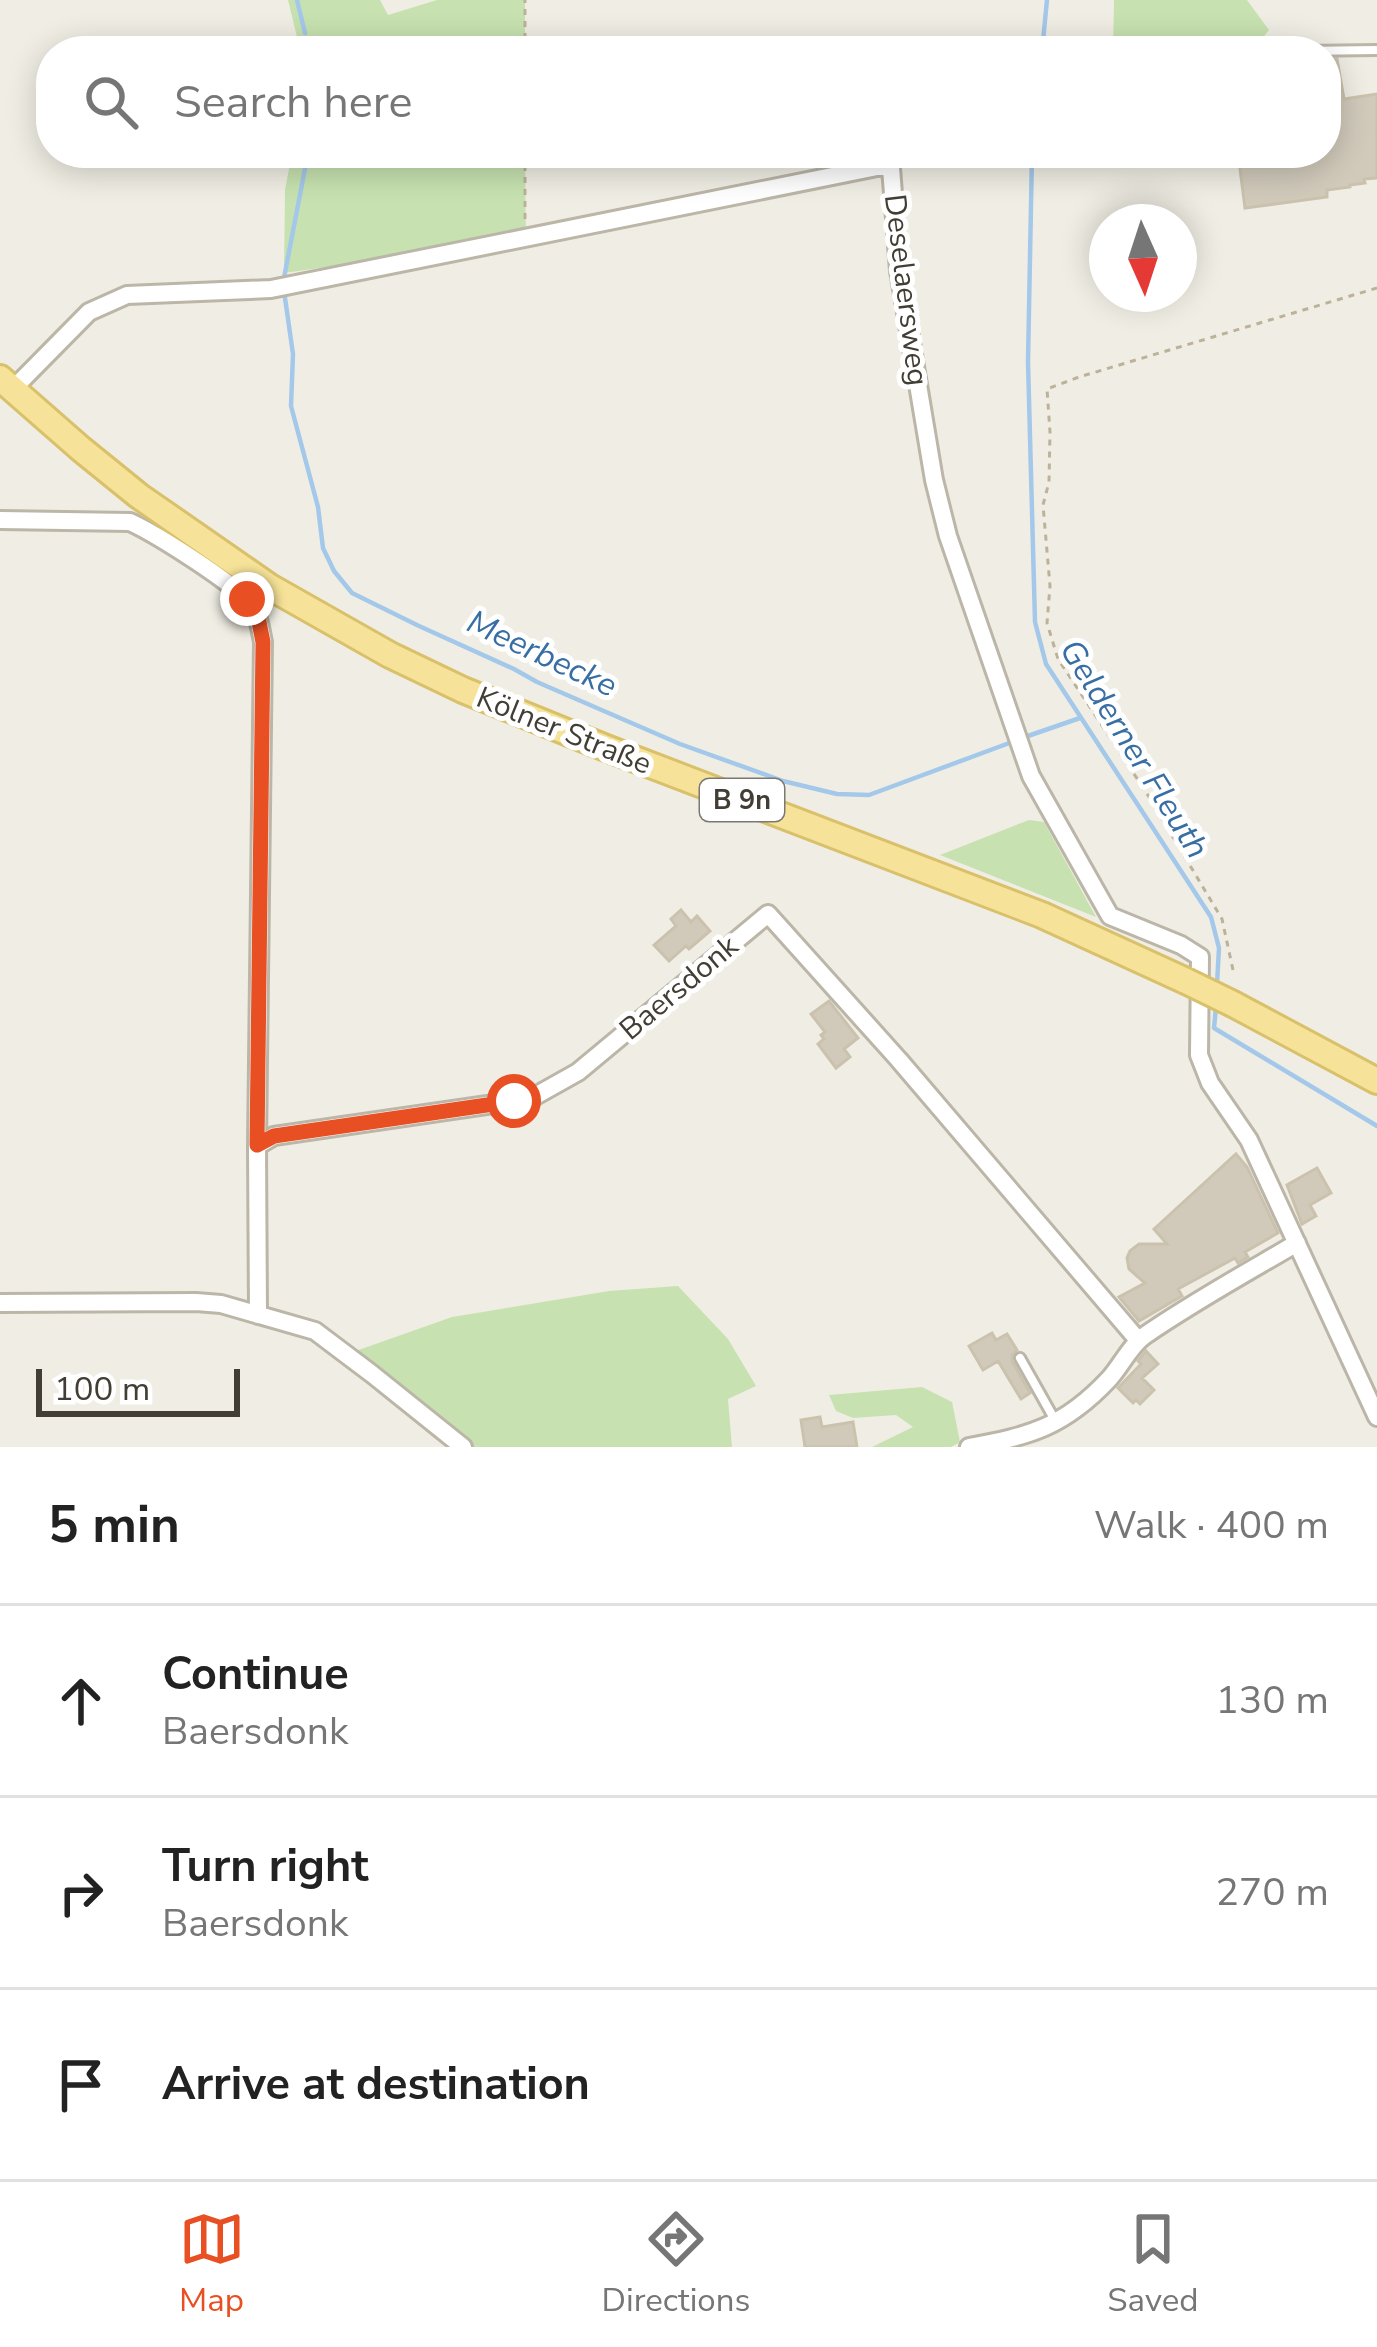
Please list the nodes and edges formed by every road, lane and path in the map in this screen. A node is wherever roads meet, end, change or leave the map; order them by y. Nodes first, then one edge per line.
1 (525, 0) edge
2 (525, 36) edge
3 (1341, 50) edge
4 (1377, 50) edge
5 (525, 168) edge
6 (872, 168) edge
7 (891, 168) edge
8 (526, 239) junction
9 (1377, 288) edge
10 (6, 384) edge
11 (0, 520) edge
12 (1233, 970) dead end
13 (1377, 1081) edge
14 (257, 1145) junction
15 (1297, 1243) junction
16 (0, 1303) edge
17 (258, 1315) junction
18 (1138, 1340) junction
19 (1020, 1358) dead end
20 (1377, 1417) edge
21 (1056, 1424) junction
22 (463, 1447) edge
23 (969, 1447) edge

1 - 2 path
3 - 4 lane
5 - 8 path
6 - 8 street, Deselaersweg
7 - 15 street, Deselaersweg
8 - 10 street, Deselaersweg
9 - 12 path
10 - 13 main road, Kölner Straße / B 9n, bridge
11 - 14 street
14 - 17 street
14 - 18 street, Baersdonk
15 - 18 street
15 - 20 street
16 - 17 street
17 - 22 street
18 - 21 street
19 - 21 lane
21 - 23 street

